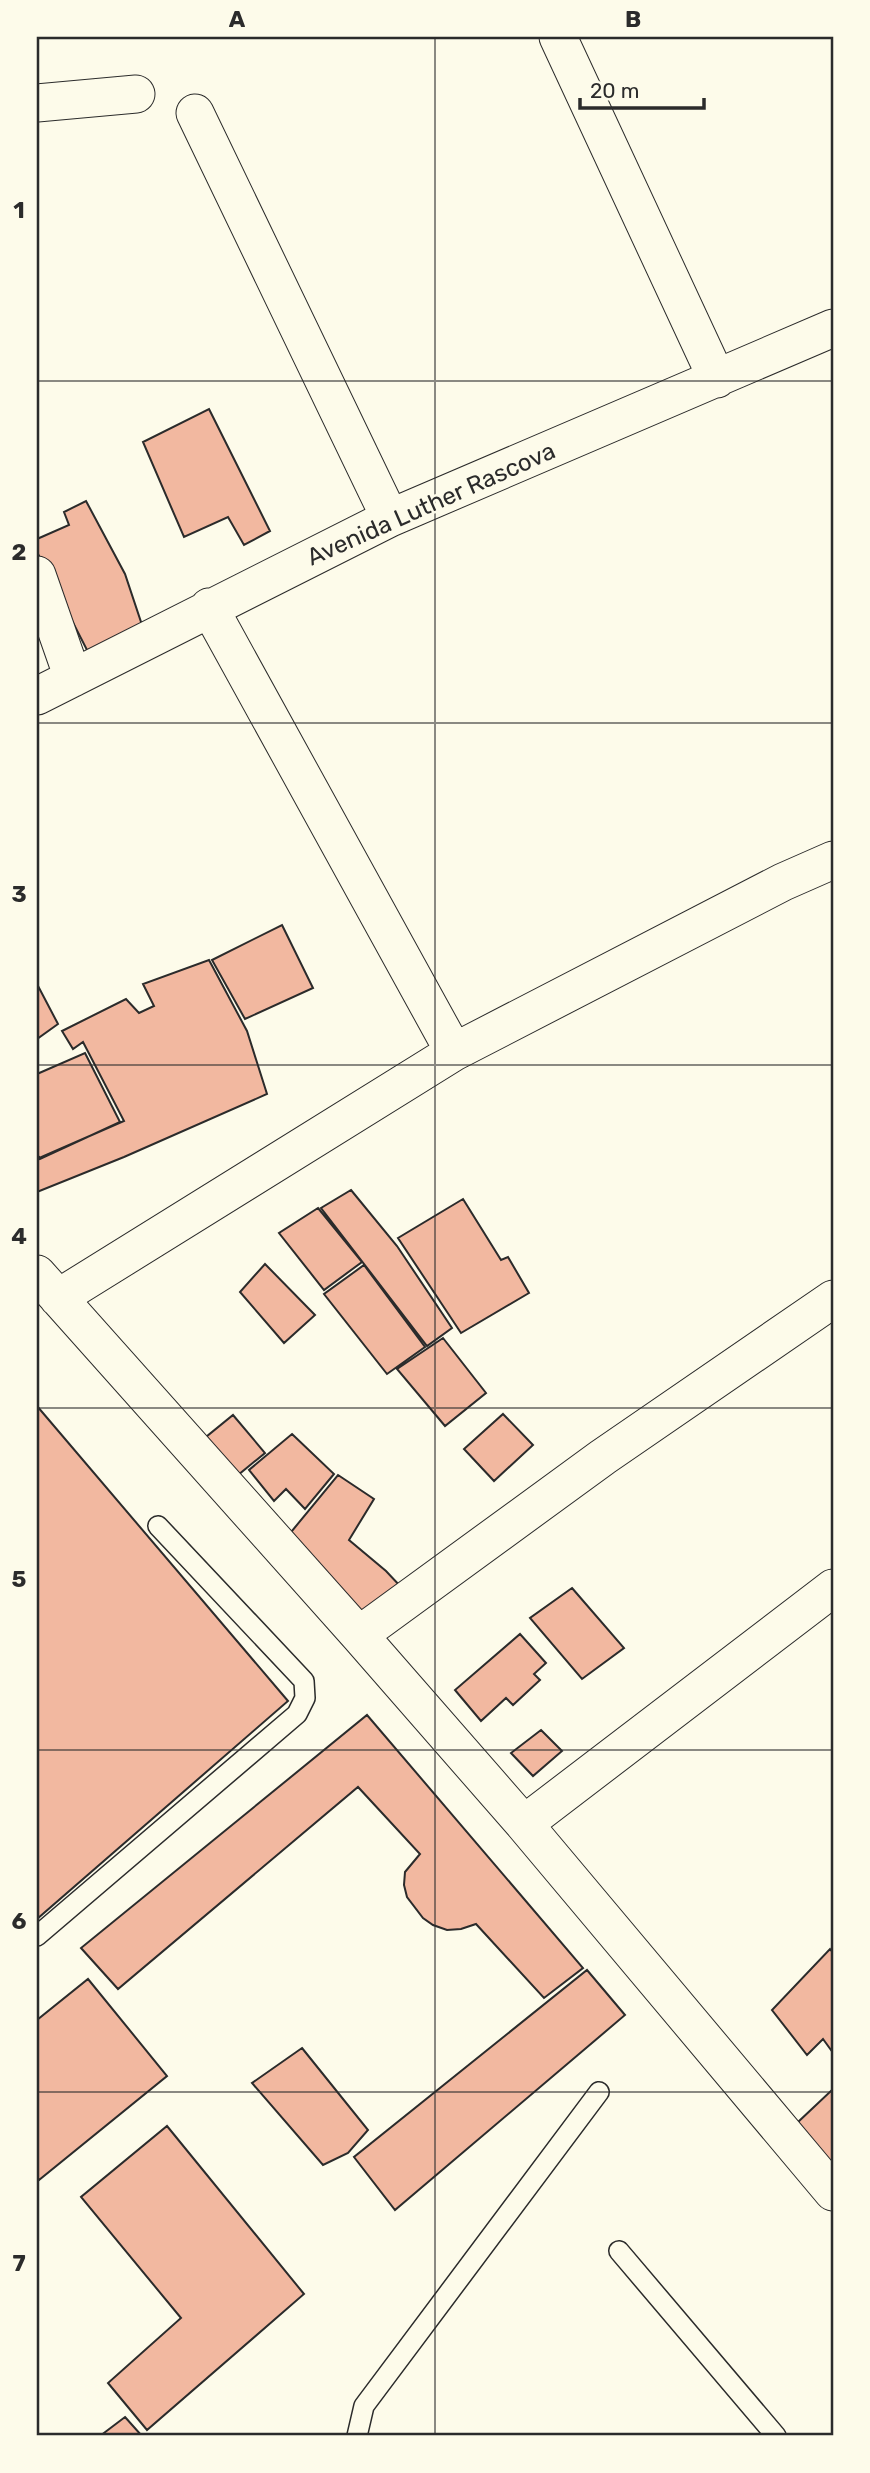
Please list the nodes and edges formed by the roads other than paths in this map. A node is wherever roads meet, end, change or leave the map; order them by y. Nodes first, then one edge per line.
1 (558, 37) edge
2 (136, 93) dead end
3 (37, 103) edge
4 (195, 113) dead end
5 (833, 328) edge
6 (717, 379) junction
7 (390, 518) junction
8 (37, 575) edge
9 (209, 607) junction
10 (73, 678) junction
11 (37, 696) edge
12 (833, 860) edge
13 (454, 1052) junction
14 (47, 1286) edge
15 (833, 1299) edge
16 (158, 1526) dead end
17 (833, 1588) edge
18 (359, 1635) junction
19 (524, 1824) junction
20 (37, 1936) edge
21 (599, 2092) dead end
22 (833, 2192) edge
23 (619, 2251) dead end
24 (357, 2436) edge
25 (776, 2436) edge

1 - 6 street
2 - 3 street
4 - 7 street
5 - 6 street, Avenida Luther Rascova
6 - 7 street, Avenida Luther Rascova
7 - 9 street, Avenida Luther Rascova
8 - 10 street
9 - 10 street, Avenida Luther Rascova
9 - 13 street
10 - 11 street, Avenida Luther Rascova
12 - 13 street
13 - 14 street
14 - 18 street
15 - 18 street
16 - 20 lane
17 - 19 street
18 - 19 street
19 - 22 street
21 - 24 lane
23 - 25 lane

